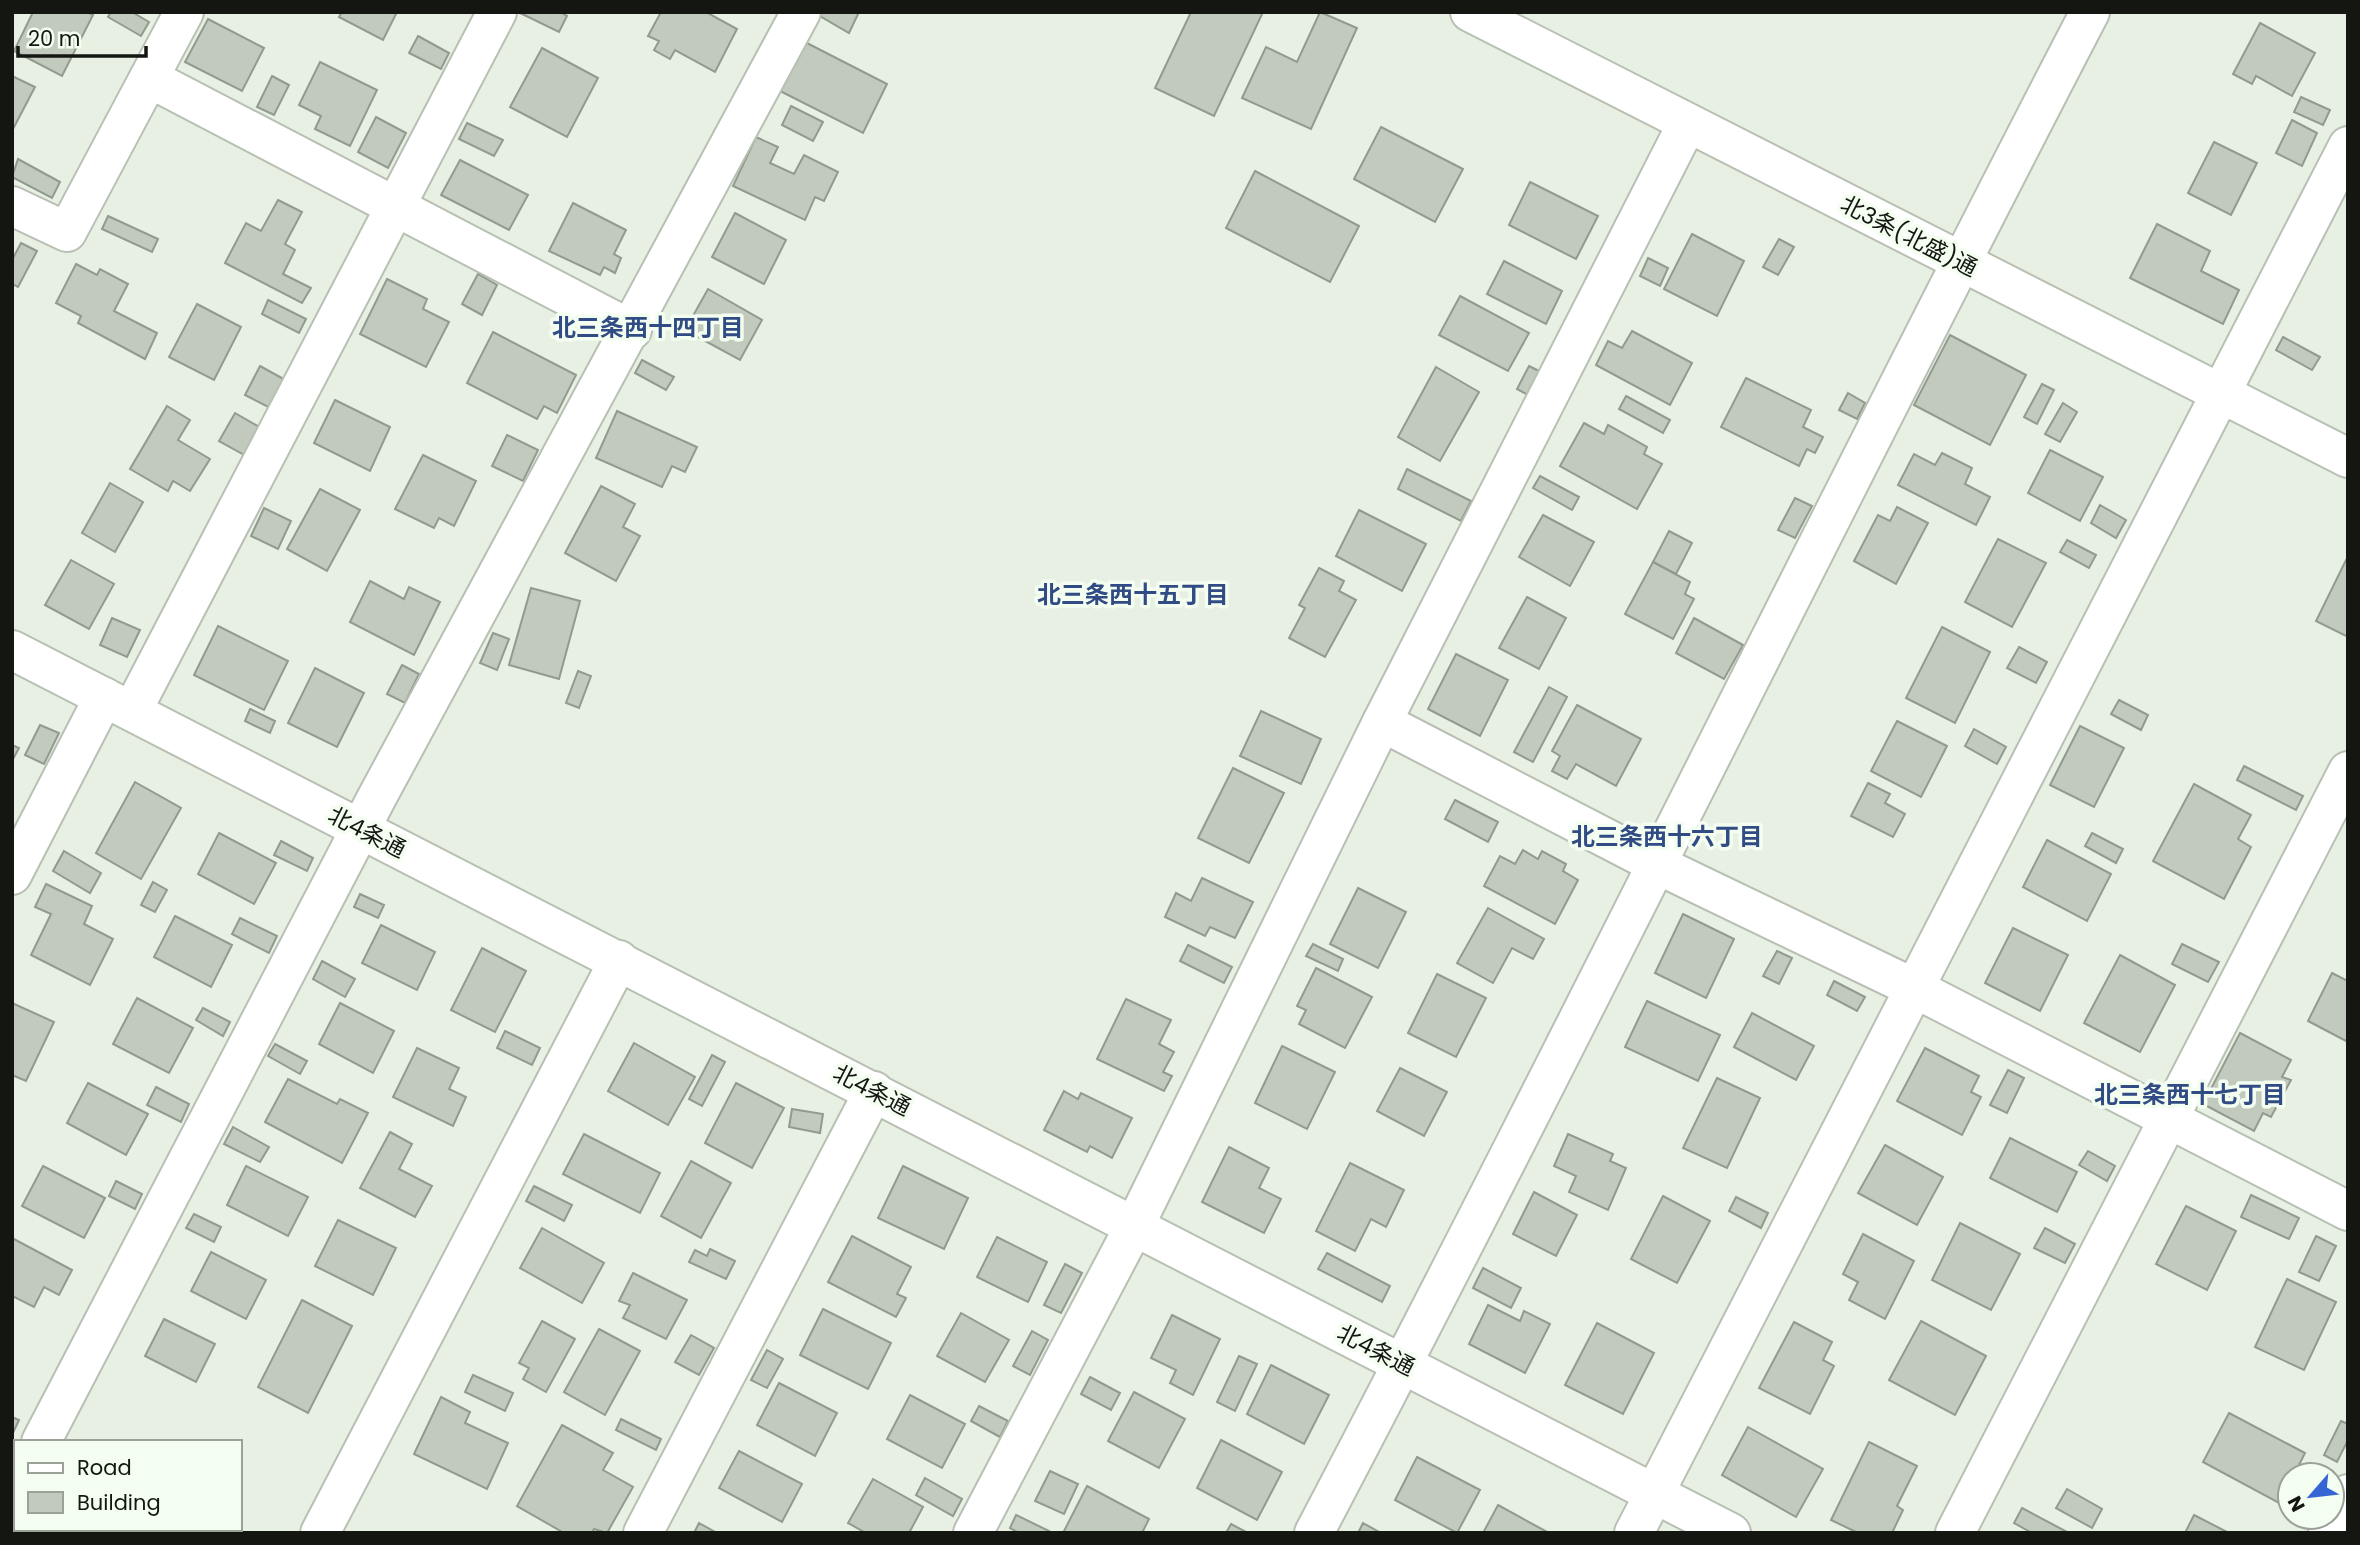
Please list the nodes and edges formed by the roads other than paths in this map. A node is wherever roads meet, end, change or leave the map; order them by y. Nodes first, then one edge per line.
1 (184, 12) edge
2 (496, 12) edge
3 (801, 12) edge
4 (1470, 12) edge
5 (2090, 12) edge
6 (149, 78) junction
7 (1688, 124) junction
8 (2348, 146) edge
9 (395, 205) junction
10 (12, 206) edge
11 (1960, 261) junction
12 (632, 330) junction
13 (2222, 394) junction
14 (2348, 458) edge
15 (12, 650) edge
16 (118, 704) junction
17 (1382, 722) junction
18 (2348, 771) edge
19 (361, 829) junction
20 (1656, 864) junction
21 (12, 875) edge
22 (619, 960) junction
23 (1914, 988) junction
24 (874, 1091) junction
25 (2167, 1121) junction
26 (2348, 1211) edge
27 (1135, 1225) junction
28 (1403, 1364) junction
29 (42, 1440) edge
30 (1654, 1494) junction
31 (2348, 1494) edge
32 (320, 1533) edge
33 (643, 1533) edge
34 (974, 1533) edge
35 (1314, 1533) edge
36 (1634, 1533) edge
37 (1731, 1533) edge
38 (1955, 1533) edge
39 (2328, 1533) edge

1 - 6 street
2 - 9 street
3 - 12 street
4 - 7 street, 北3条(北盛)通
5 - 11 street
6 - 9 street
6 - 10 street
7 - 11 street, 北3条(北盛)通
7 - 17 street
8 - 13 street
9 - 12 street
9 - 16 street
11 - 13 street, 北3条(北盛)通
11 - 20 street
12 - 19 street
13 - 14 street, 北3条(北盛)通
13 - 23 street
15 - 16 street, 北4条通
16 - 19 street, 北4条通
16 - 21 street
17 - 20 street
17 - 27 street
18 - 25 street
19 - 22 street, 北4条通
19 - 29 street
20 - 23 street
20 - 28 street
22 - 24 street, 北4条通
22 - 32 street
23 - 25 street
23 - 30 street
24 - 27 street, 北4条通
24 - 33 street
25 - 26 street
25 - 38 street
27 - 28 street, 北4条通
27 - 34 street
28 - 30 street, 北4条通
28 - 35 street
30 - 36 street
30 - 37 street, 北4条通
31 - 39 street

